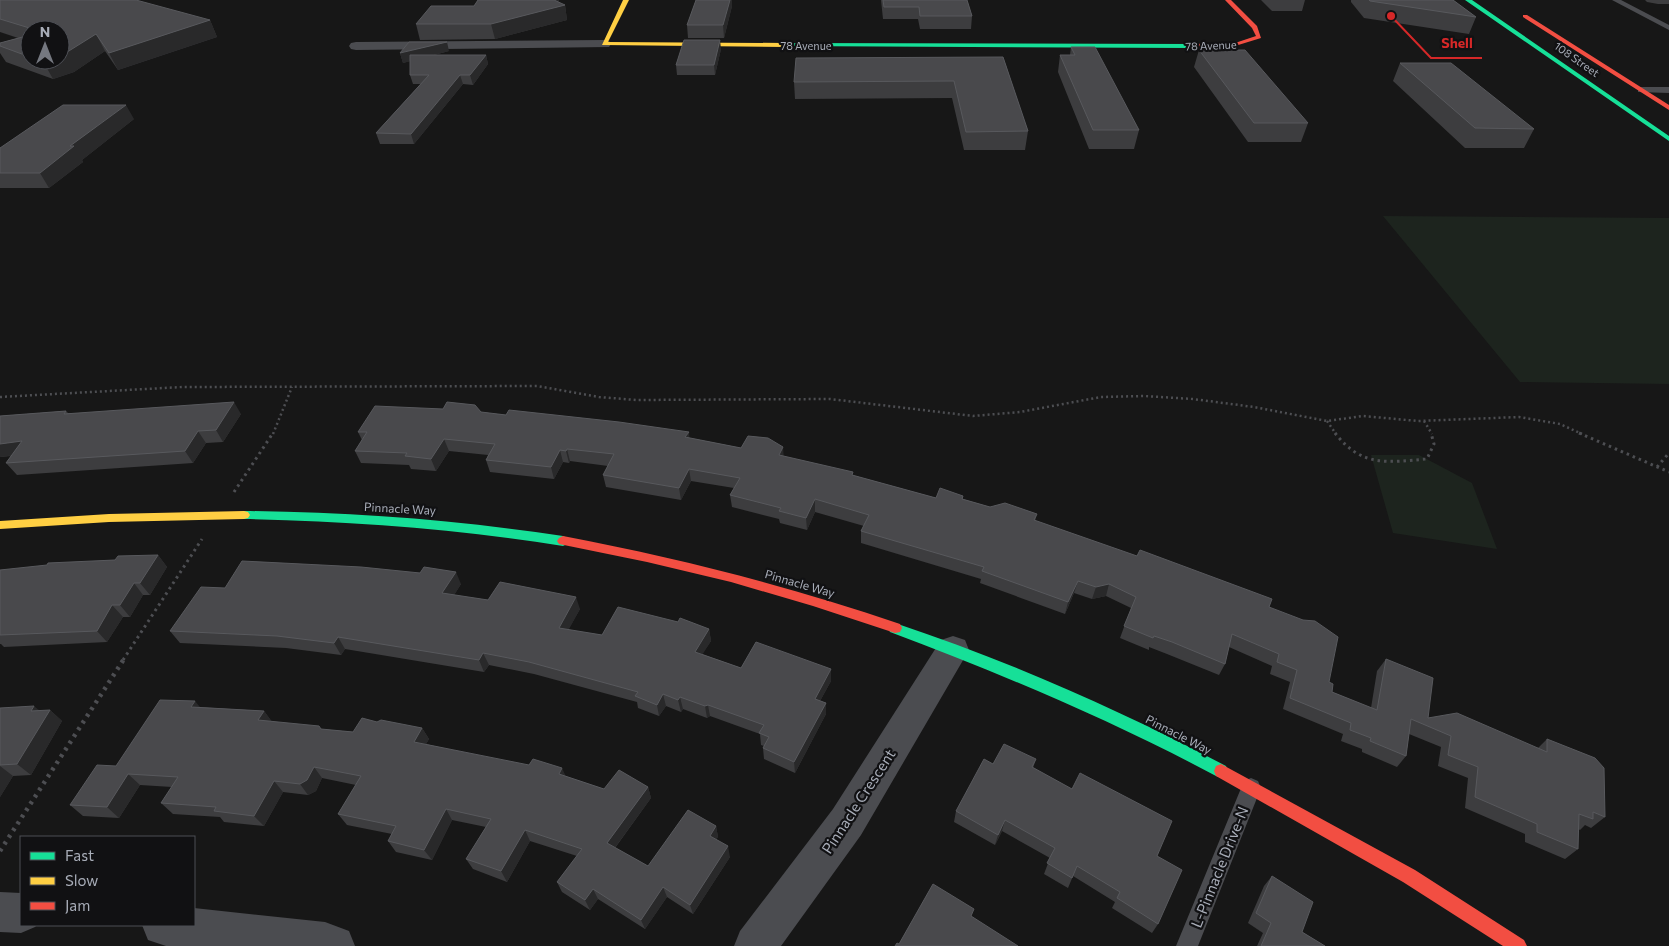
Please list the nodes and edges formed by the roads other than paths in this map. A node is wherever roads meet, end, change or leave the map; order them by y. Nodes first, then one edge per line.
1 (626, 0) edge
2 (1228, 0) edge
3 (1468, 0) edge
4 (1616, 0) edge
5 (1516, 11) dead end
6 (1669, 28) edge
7 (604, 44) junction
8 (356, 46) dead end
9 (1641, 90) junction
10 (1669, 90) edge
11 (1669, 108) edge
12 (1669, 139) edge
13 (0, 526) edge
14 (953, 650) junction
15 (1251, 788) junction
16 (0, 912) edge
17 (20, 913) edge
18 (172, 926) edge
19 (334, 946) edge
20 (755, 946) edge
21 (1187, 946) edge
22 (1518, 946) edge

1 - 7 street
2 - 7 street, 78 Avenue
3 - 12 street, 108 Street
4 - 6 lane
5 - 9 street, 108 Street
7 - 8 street, 78 Avenue
9 - 10 lane
9 - 11 street, 108 Street
13 - 14 street, Pinnacle Way
14 - 15 street, Pinnacle Way
14 - 20 street, Pinnacle Crescent
15 - 21 lane, L-Pinnacle Drive-N
15 - 22 street, Pinnacle Way
16 - 17 street
18 - 19 street

